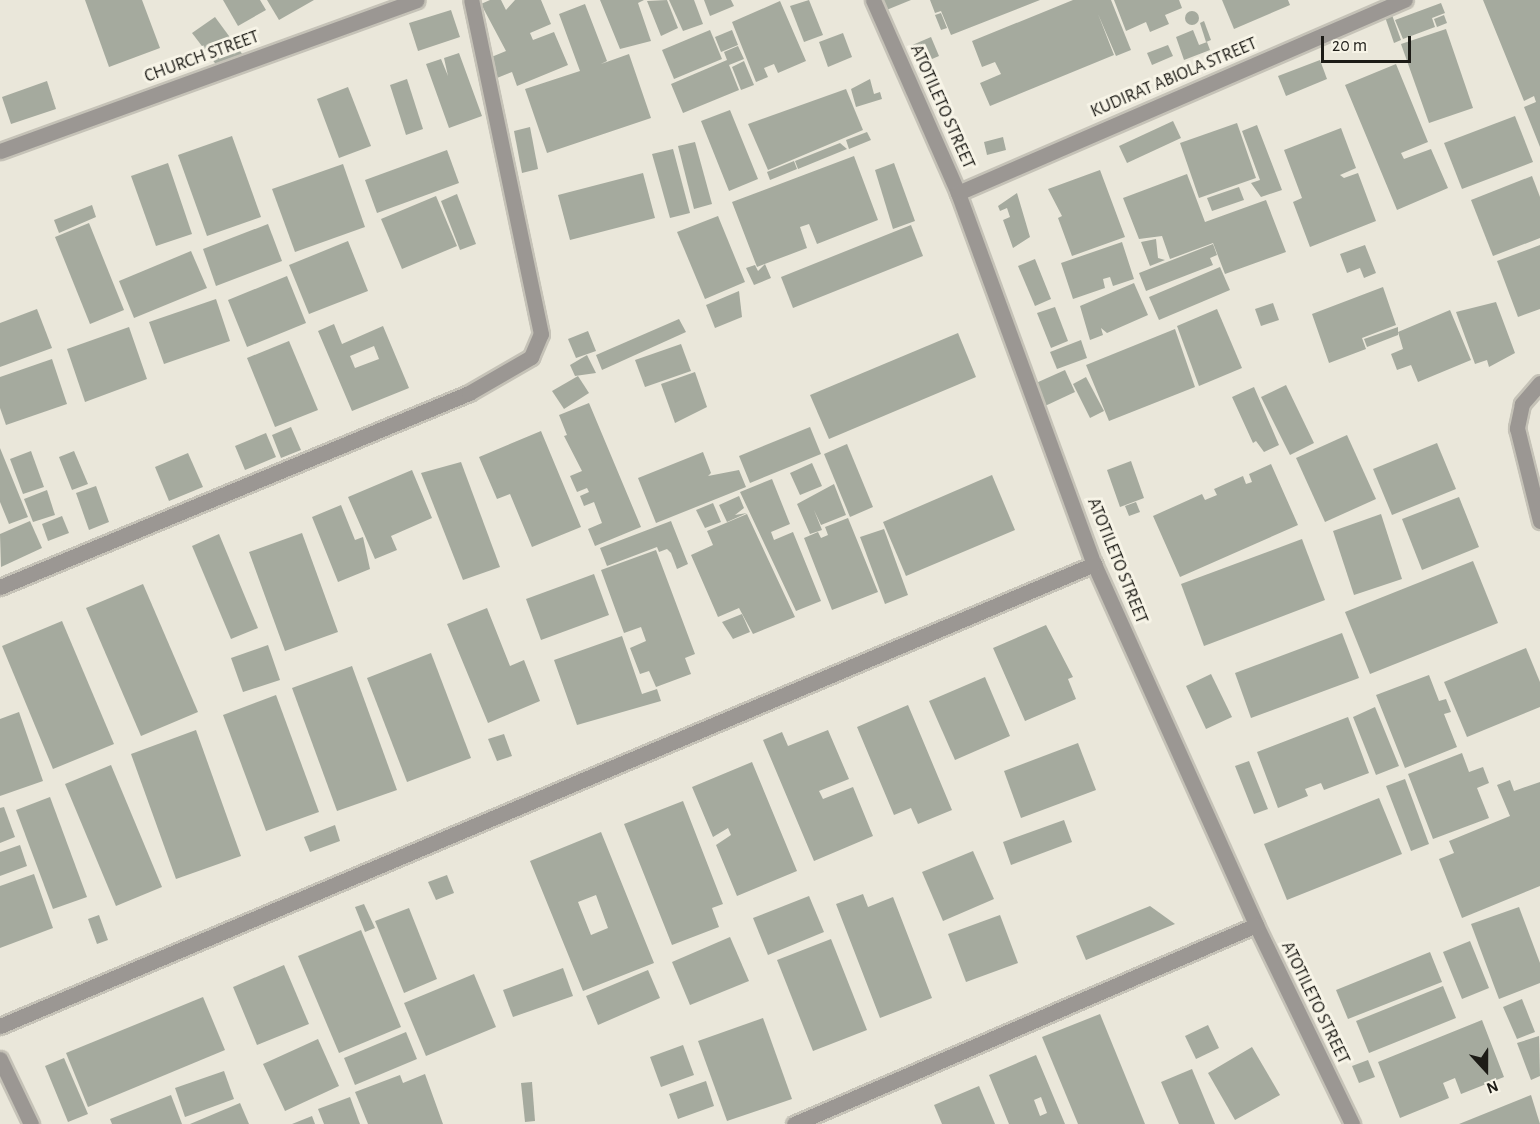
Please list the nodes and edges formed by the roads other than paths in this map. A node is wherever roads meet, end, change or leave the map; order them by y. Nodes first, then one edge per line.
1 (417, 0) edge
2 (471, 0) edge
3 (873, 0) edge
4 (1405, 0) edge
5 (0, 152) edge
6 (958, 193) junction
7 (1540, 383) edge
8 (1540, 521) edge
9 (1094, 564) junction
10 (0, 587) edge
11 (1256, 925) junction
12 (0, 1026) edge
13 (0, 1059) edge
14 (31, 1124) edge
15 (794, 1124) edge
16 (1352, 1124) edge

1 - 5 street, CHURCH STREET
2 - 10 street
3 - 6 street, ATOTILETO STREET
4 - 6 street, KUDIRAT ABIOLA STREET
6 - 9 street, ATOTILETO STREET
7 - 8 street
9 - 11 street, ATOTILETO STREET
9 - 12 street
11 - 15 street
11 - 16 street, ATOTILETO STREET
13 - 14 street

